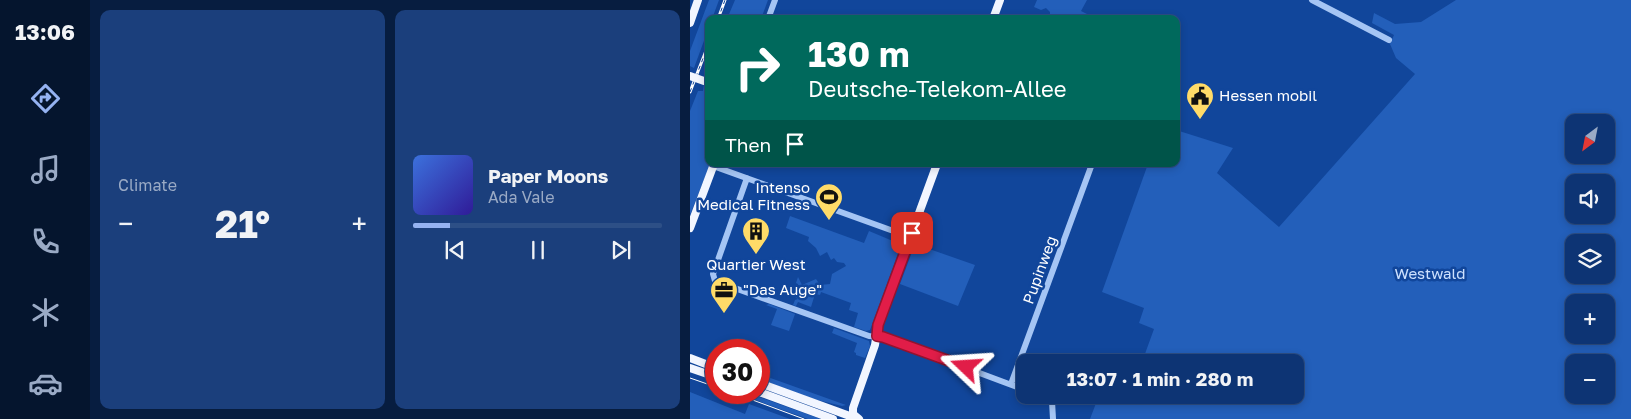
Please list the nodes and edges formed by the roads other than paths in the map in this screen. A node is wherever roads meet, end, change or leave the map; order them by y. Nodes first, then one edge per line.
1 (698, 0) edge
2 (775, 0) edge
3 (1000, 0) edge
4 (1312, 0) edge
5 (769, 15) edge
6 (994, 15) edge
7 (690, 23) edge
8 (1389, 40) dead end
9 (690, 76) edge
10 (705, 81) edge
11 (713, 167) edge
12 (719, 167) edge
13 (936, 167) edge
14 (1091, 167) edge
15 (747, 178) junction
16 (690, 228) edge
17 (910, 238) junction
18 (877, 336) junction
19 (690, 358) edge
20 (705, 364) edge
21 (690, 368) edge
22 (705, 373) edge
23 (1011, 384) junction
24 (1016, 386) edge
25 (770, 387) edge
26 (770, 396) edge
27 (1052, 404) edge
28 (1054, 417) edge
29 (833, 419) edge
30 (859, 419) edge

1 - 7 main road
2 - 5 street
3 - 6 main road
4 - 8 street
9 - 10 main road, bridge
11 - 16 main road
12 - 15 street
13 - 17 main road
14 - 23 street, Pupinweg
15 - 17 street
15 - 18 street
17 - 18 main road
18 - 23 street
18 - 30 main road
19 - 20 main road
21 - 22 main road
23 - 24 street
25 - 30 main road
26 - 29 main road
27 - 28 street

